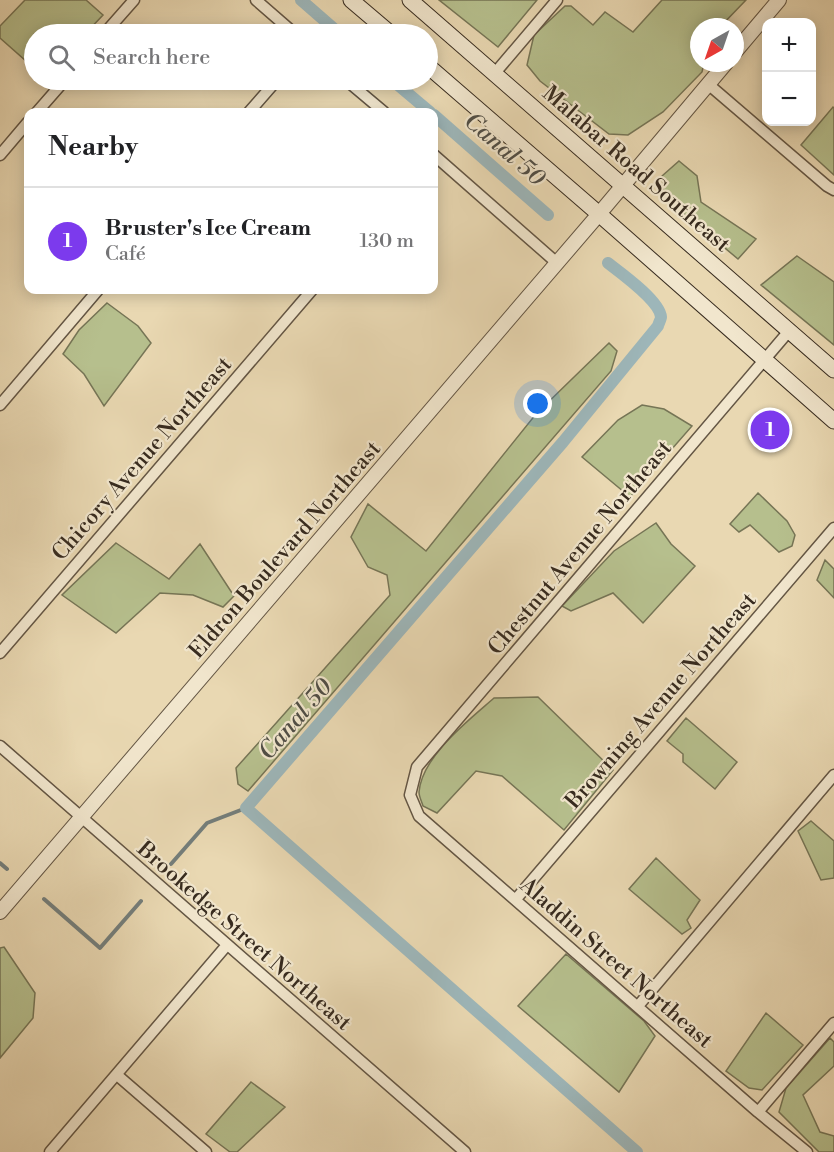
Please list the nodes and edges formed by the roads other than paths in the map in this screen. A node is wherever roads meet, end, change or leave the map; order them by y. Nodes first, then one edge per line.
1 (134, 0) edge
2 (256, 0) edge
3 (351, 0) edge
4 (410, 0) edge
5 (556, 0) edge
6 (779, 0) edge
7 (113, 24) edge
8 (284, 24) edge
9 (379, 24) edge
10 (438, 24) edge
11 (438, 24) edge
12 (744, 41) edge
13 (718, 72) edge
14 (495, 73) junction
15 (438, 75) edge
16 (708, 84) junction
17 (56, 90) edge
18 (268, 90) edge
19 (358, 90) edge
20 (40, 108) edge
21 (252, 108) edge
22 (379, 108) edge
23 (24, 127) edge
24 (0, 155) edge
25 (438, 159) edge
26 (623, 186) junction
27 (834, 190) edge
28 (599, 214) junction
29 (557, 263) junction
30 (95, 294) edge
31 (309, 294) edge
32 (789, 331) junction
33 (764, 361) junction
34 (834, 370) edge
35 (0, 405) edge
36 (834, 422) edge
37 (834, 528) edge
38 (0, 652) edge
39 (0, 746) edge
40 (834, 775) edge
41 (410, 795) joint
42 (81, 818) junction
43 (516, 899) junction
44 (0, 912) edge
45 (226, 945) junction
46 (638, 1006) junction
47 (834, 1023) edge
48 (117, 1075) junction
49 (758, 1112) junction
50 (50, 1152) edge
51 (206, 1152) edge
52 (465, 1152) edge
53 (807, 1152) edge

1 - 7 street
2 - 8 street
3 - 9 main road
4 - 11 main road, Malabar Road Southeast
5 - 14 street
6 - 12 street
10 - 14 main road, Malabar Road Southeast
13 - 16 street, Eldron Boulevard Northeast
14 - 26 main road, Malabar Road Southeast
15 - 28 main road
16 - 26 street, Eldron Boulevard Northeast
16 - 27 street
17 - 20 street
18 - 21 street
19 - 22 street
23 - 24 street
25 - 29 street
26 - 28 street, Eldron Boulevard Northeast
26 - 32 main road, Malabar Road Southeast
28 - 29 street, Eldron Boulevard Northeast
28 - 33 main road
29 - 42 street, Eldron Boulevard Northeast
30 - 35 street
31 - 38 street, Chicory Avenue Northeast
32 - 33 street, Chestnut Avenue Northeast
32 - 34 main road, Malabar Road Southeast
33 - 36 main road
33 - 41 street, Chestnut Avenue Northeast
37 - 43 street, Browning Avenue Northeast
39 - 42 street, Brookedge Street Northeast
40 - 46 street
41 - 43 street, Aladdin Street Northeast
42 - 44 street, Eldron Boulevard Northeast
42 - 45 street, Brookedge Street Northeast
43 - 46 street, Aladdin Street Northeast
45 - 48 street
45 - 52 street, Brookedge Street Northeast
46 - 49 street, Aladdin Street Northeast
47 - 49 street
48 - 50 street
48 - 51 street
49 - 53 street, Aladdin Street Northeast

